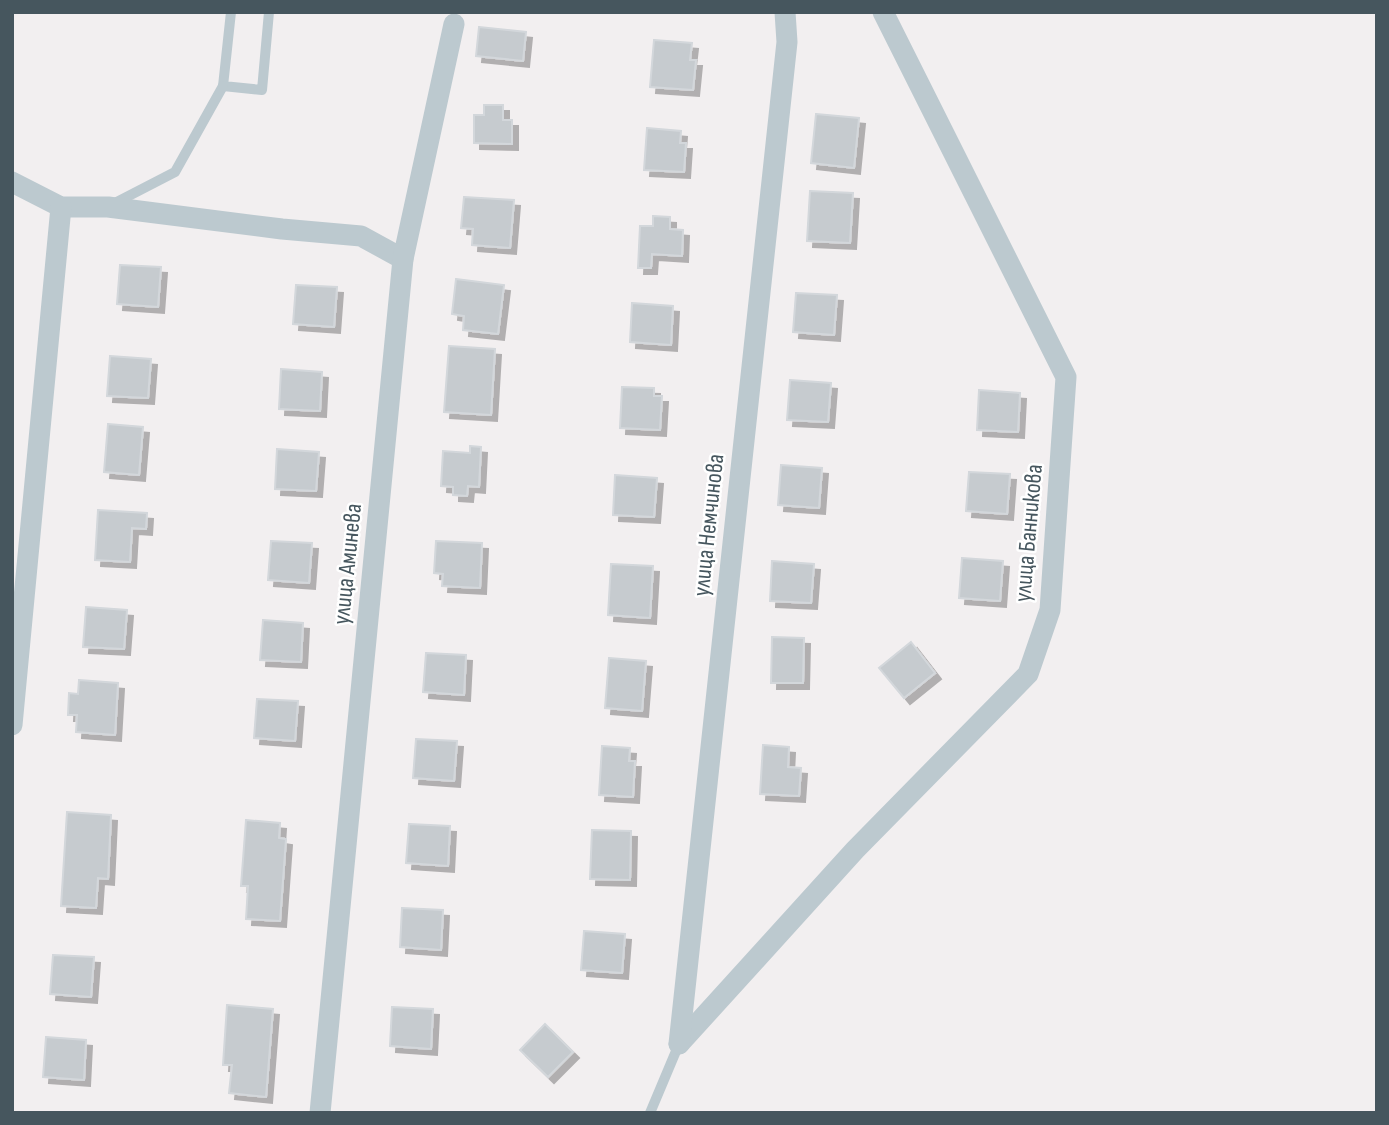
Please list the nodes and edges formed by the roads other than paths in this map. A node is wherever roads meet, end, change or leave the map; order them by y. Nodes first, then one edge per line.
1 (232, 12) edge
2 (269, 12) edge
3 (785, 12) edge
4 (883, 12) edge
5 (454, 24) dead end
6 (223, 86) junction
7 (12, 182) edge
8 (61, 207) junction
9 (108, 207) junction
10 (402, 259) junction
11 (12, 725) edge
12 (679, 1044) junction
13 (320, 1113) edge
14 (650, 1113) edge

1 - 6 lane
2 - 6 lane
3 - 12 street, улица Немчинова
4 - 12 street, улица Банникова
5 - 10 street, улица Аминева
6 - 9 lane
7 - 8 street
8 - 9 street
8 - 11 street
9 - 10 street
10 - 13 street, улица Аминева
12 - 14 lane

